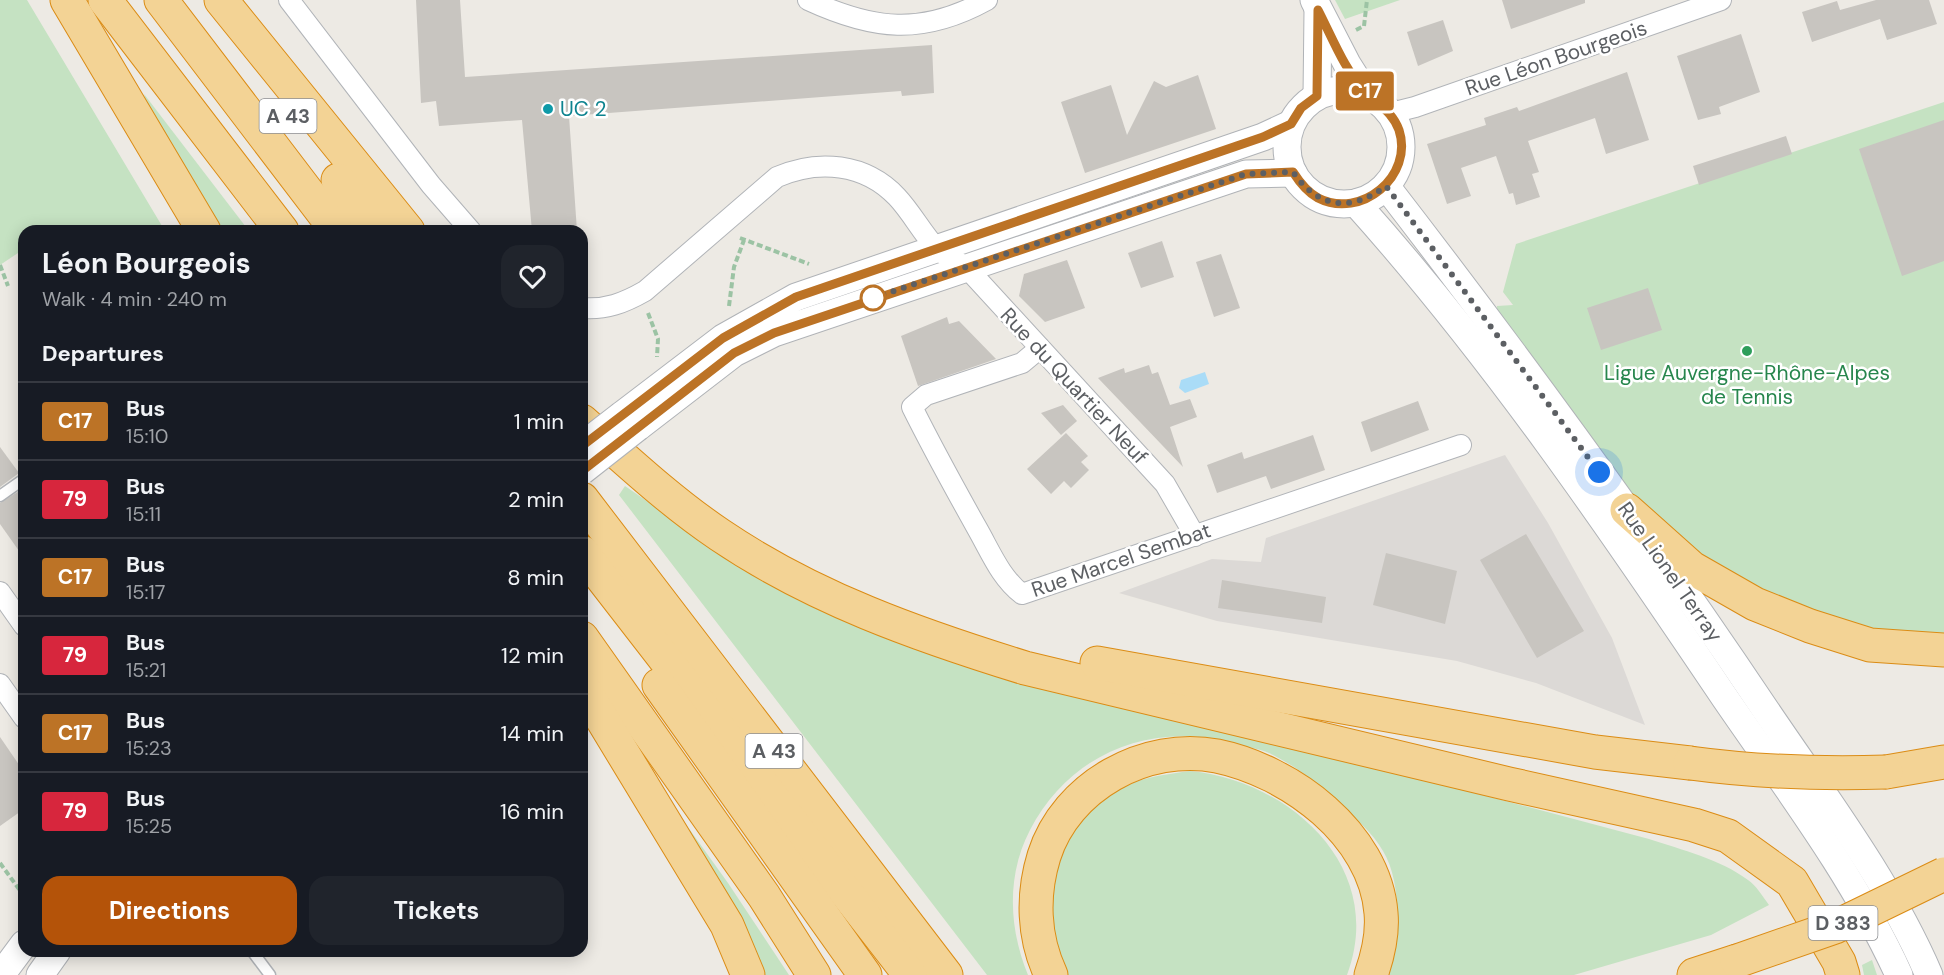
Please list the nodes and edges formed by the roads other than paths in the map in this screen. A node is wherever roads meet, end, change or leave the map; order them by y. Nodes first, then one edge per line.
1 (67, 0) edge
2 (105, 0) edge
3 (161, 0) edge
4 (198, 0) edge
5 (222, 0) edge
6 (289, 0) edge
7 (808, 0) edge
8 (987, 0) edge
9 (1722, 0) edge
10 (1316, 5) edge
11 (1366, 94) junction
12 (1317, 96) junction
13 (1391, 113) junction
14 (1291, 124) junction
15 (1293, 172) junction
16 (1386, 186) junction
17 (1356, 203) junction
18 (200, 225) edge
19 (277, 225) edge
20 (332, 225) edge
21 (372, 225) edge
22 (403, 225) edge
23 (466, 225) edge
24 (938, 250) junction
25 (965, 266) junction
26 (588, 307) edge
27 (1040, 348) junction
28 (630, 421) junction
29 (588, 426) edge
30 (588, 443) edge
31 (1461, 445) dead end
32 (588, 465) edge
33 (642, 473) junction
34 (18, 483) edge
35 (0, 496) edge
36 (588, 507) edge
37 (1627, 510) junction
38 (1194, 536) junction
39 (588, 560) edge
40 (588, 584) edge
41 (0, 592) edge
42 (18, 618) edge
43 (588, 647) edge
44 (1944, 650) edge
45 (0, 684) edge
46 (588, 696) edge
47 (18, 710) edge
48 (1944, 762) edge
49 (1944, 874) edge
50 (18, 952) edge
51 (53, 957) edge
52 (256, 957) edge
53 (1892, 967) edge
54 (2, 975) edge
55 (40, 975) edge
56 (270, 975) edge
57 (748, 975) edge
58 (814, 975) edge
59 (865, 975) edge
60 (910, 975) edge
61 (946, 975) edge
62 (1050, 975) edge
63 (1371, 975) edge
64 (1694, 975) edge
65 (1843, 975) edge
66 (1929, 975) edge

1 - 18 highway
2 - 19 highway
3 - 20 highway, A 43
4 - 21 highway, A 43
5 - 22 highway
6 - 23 street
7 - 8 street
9 - 13 street, Rue Léon Bourgeois
10 - 11 main road
10 - 12 main road
11 - 12 main road
11 - 13 main road
12 - 14 main road
13 - 16 main road
14 - 15 main road
14 - 24 main road
15 - 17 main road
15 - 25 main road
16 - 17 main road
16 - 37 main road, Rue Lionel Terray
17 - 53 main road, Rue Lionel Terray
24 - 25 street, Rue du Quartier Neuf
24 - 26 street
24 - 28 main road
25 - 27 street, Rue du Quartier Neuf
25 - 28 main road
27 - 38 street, Rue du Quartier Neuf
27 - 38 street, Rue Marcel Sembat
28 - 30 main road, bridge
28 - 32 main road, bridge
29 - 33 highway
31 - 38 street, Rue Marcel Sembat
33 - 48 highway, bridge
33 - 65 highway
34 - 35 lane
36 - 61 highway, A 43
37 - 44 highway
37 - 66 main road, Rue Lionel Terray
39 - 60 highway, A 43
40 - 59 highway
41 - 42 street
43 - 58 highway
45 - 47 street
46 - 57 highway
49 - 64 highway, D 383, bridge
50 - 54 main road
51 - 55 main road
52 - 56 lane
62 - 63 highway

